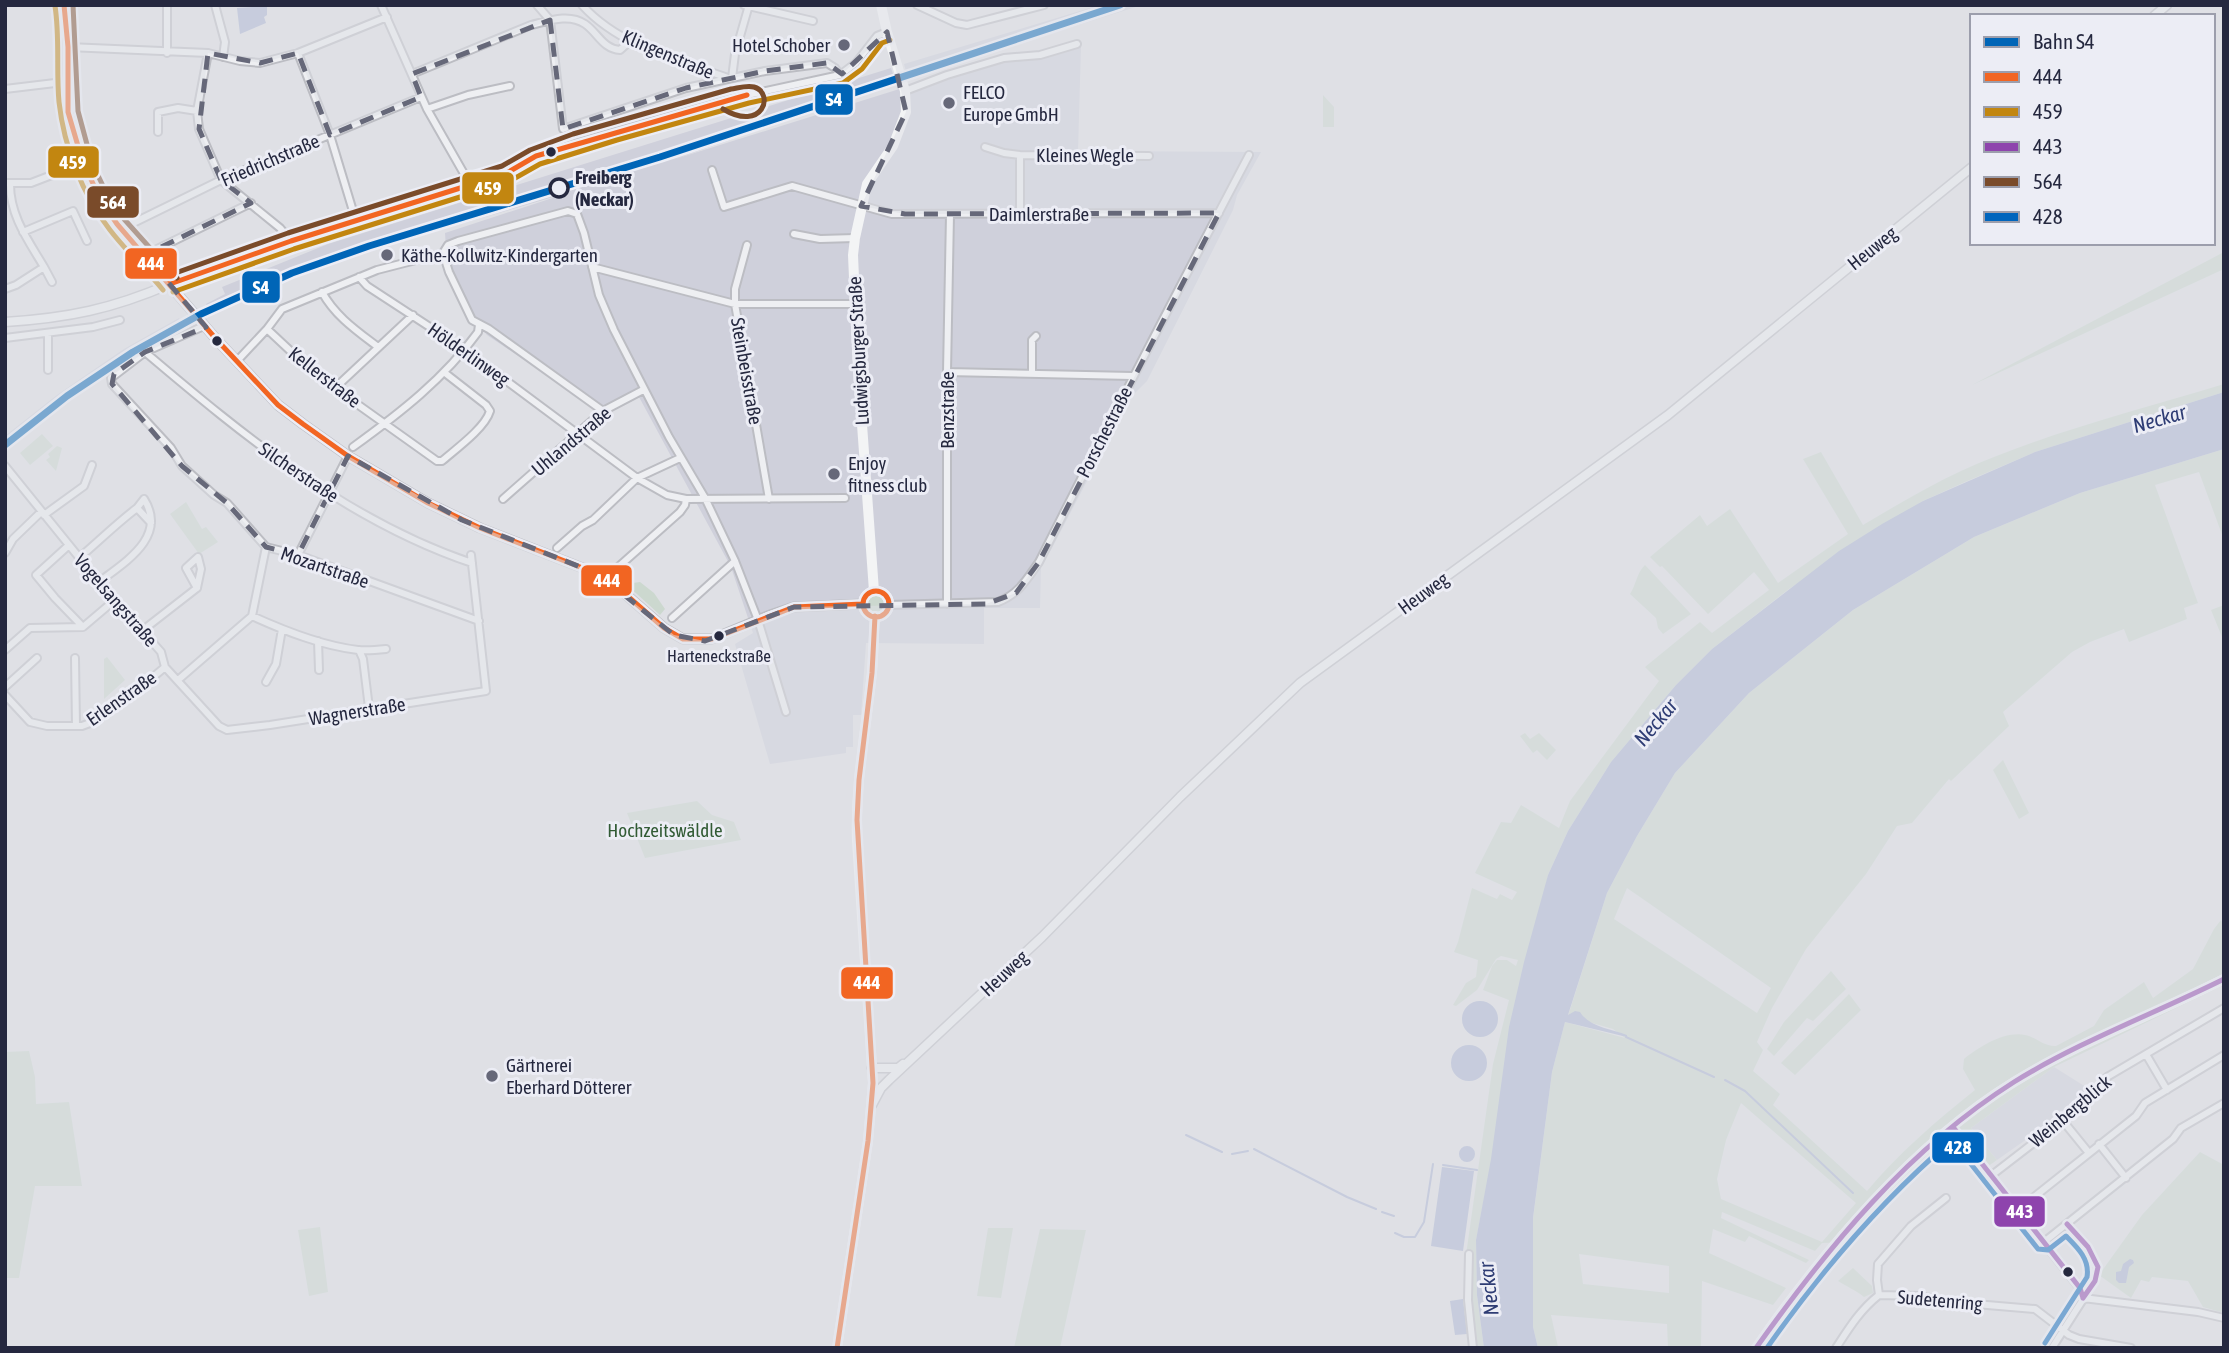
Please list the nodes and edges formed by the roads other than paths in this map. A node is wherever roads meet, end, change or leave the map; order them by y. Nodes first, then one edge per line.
1 (64, 5) edge
2 (167, 5) edge
3 (215, 5) edge
4 (381, 5) edge
5 (537, 5) edge
6 (582, 5) edge
7 (881, 5) edge
8 (917, 5) edge
9 (1044, 5) edge
10 (747, 6) edge
11 (387, 17) junction
12 (550, 20) junction
13 (813, 20) dead end
14 (887, 32) junction
15 (630, 41) junction
16 (1077, 44) dead end
17 (68, 47) junction
18 (167, 52) junction
19 (208, 53) junction
20 (298, 53) junction
21 (223, 57) junction
22 (412, 74) junction
23 (840, 75) junction
24 (731, 78) junction
25 (55, 83) dead end
26 (510, 86) dead end
27 (5, 89) edge
28 (905, 91) junction
29 (421, 97) junction
30 (427, 109) junction
31 (197, 111) junction
32 (158, 132) dead end
33 (330, 135) junction
34 (985, 147) dead end
35 (1020, 155) junction
36 (1250, 155) dead end
37 (1149, 156) dead end
38 (83, 163) junction
39 (1970, 169) edge
40 (712, 170) dead end
41 (221, 180) junction
42 (8, 183) edge
43 (471, 186) junction
44 (251, 203) junction
45 (861, 206) junction
46 (1219, 213) junction
47 (1020, 214) junction
48 (950, 215) junction
49 (15, 218) junction
50 (356, 221) junction
51 (5, 222) edge
52 (121, 229) junction
53 (23, 232) junction
54 (794, 234) dead end
55 (855, 238) junction
56 (87, 241) dead end
57 (291, 241) junction
58 (747, 245) dead end
59 (443, 253) junction
60 (145, 255) junction
61 (44, 267) junction
62 (592, 267) junction
63 (359, 278) junction
64 (52, 282) dead end
65 (170, 284) junction
66 (5, 289) edge
67 (323, 292) junction
68 (735, 304) junction
69 (854, 304) junction
70 (413, 315) junction
71 (120, 320) dead end
72 (5, 322) edge
73 (479, 325) junction
74 (204, 326) junction
75 (267, 329) junction
76 (48, 333) junction
77 (1036, 336) dead end
78 (5, 338) edge
79 (378, 347) junction
80 (465, 349) junction
81 (145, 352) junction
82 (237, 361) junction
83 (48, 370) dead end
84 (947, 372) junction
85 (445, 373) junction
86 (1032, 374) junction
87 (1132, 376) junction
88 (335, 388) junction
89 (643, 390) junction
90 (603, 411) junction
91 (386, 423) junction
92 (578, 432) junction
93 (353, 447) dead end
94 (348, 456) junction
95 (680, 458) junction
96 (92, 465) dead end
97 (5, 466) edge
98 (637, 478) junction
99 (329, 495) junction
100 (705, 498) junction
101 (845, 498) dead end
102 (503, 499) dead end
103 (686, 499) junction
104 (769, 499) junction
105 (43, 514) junction
106 (69, 545) junction
107 (266, 547) junction
108 (557, 548) dead end
109 (5, 553) edge
110 (298, 555) junction
111 (79, 558) junction
112 (735, 561) junction
113 (616, 569) dead end
114 (99, 582) junction
115 (197, 588) dead end
116 (874, 591) junction
117 (116, 599) junction
118 (863, 604) junction
119 (947, 604) junction
120 (889, 605) junction
121 (252, 616) junction
122 (875, 616) junction
123 (672, 618) dead end
124 (758, 620) junction
125 (479, 621) junction
126 (83, 626) junction
127 (282, 629) junction
128 (143, 630) junction
129 (318, 640) junction
130 (386, 649) dead end
131 (5, 650) edge
132 (359, 650) junction
133 (37, 658) dead end
134 (75, 658) dead end
135 (165, 667) junction
136 (319, 670) dead end
137 (178, 680) junction
138 (266, 682) dead end
139 (5, 687) edge
140 (5, 695) edge
141 (369, 708) junction
142 (786, 712) dead end
143 (76, 726) junction
144 (227, 730) joint
145 (2224, 979) edge
146 (2224, 1008) edge
147 (2224, 1055) edge
148 (2147, 1056) junction
149 (910, 1061) junction
150 (872, 1068) junction
151 (895, 1075) junction
152 (2167, 1090) junction
153 (2224, 1103) edge
154 (871, 1107) junction
155 (2063, 1121) junction
156 (1953, 1127) junction
157 (2099, 1144) junction
158 (2089, 1153) junction
159 (1992, 1175) junction
160 (2126, 1178) junction
161 (1947, 1198) dead end
162 (2018, 1209) junction
163 (2044, 1241) junction
164 (1469, 1254) dead end
165 (1879, 1295) junction
166 (2083, 1298) junction
167 (2224, 1318) edge
168 (2063, 1330) junction
169 (2083, 1344) edge
170 (837, 1348) edge
171 (1474, 1348) edge
172 (1756, 1348) edge
173 (1836, 1348) edge
174 (2052, 1348) edge
175 (2129, 1348) edge

1 - 17 street
2 - 18 street
3 - 21 street
4 - 11 street
5 - 12 street
6 - 15 street, Klingenstraße
7 - 14 main road, Ludwigsburger Straße
8 - 9 street
10 - 13 street
10 - 24 street
11 - 20 street
11 - 22 street
12 - 15 street
12 - 22 street
12 - 24 street
14 - 23 street
14 - 28 main road, Ludwigsburger Straße
15 - 24 street, Klingenstraße
16 - 28 street
17 - 18 street
17 - 38 street
18 - 19 street
19 - 21 street
19 - 31 street
20 - 21 street
20 - 33 street
22 - 29 street
23 - 24 street, Klingenstraße
23 - 43 street
25 - 27 street
26 - 30 street
28 - 45 main road, Ludwigsburger Straße
29 - 30 street
29 - 33 street, Friedrichstraße
30 - 43 street
31 - 32 street
31 - 41 street
33 - 41 street, Friedrichstraße
33 - 50 street
34 - 35 street, Kleines Wegle
35 - 37 street, Kleines Wegle
35 - 47 street, Kleines Wegle
36 - 46 street, Porschestraße
38 - 42 street
38 - 52 street
39 - 149 street, Heuweg
40 - 45 street, Daimlerstraße
41 - 44 street
41 - 52 street, Friedrichstraße
42 - 49 street
43 - 50 street
44 - 57 street
44 - 60 street
45 - 48 street, Daimlerstraße
45 - 55 main road, Ludwigsburger Straße
46 - 47 street, Daimlerstraße
46 - 87 street, Porschestraße
47 - 48 street, Daimlerstraße
48 - 84 street, Benzstraße
49 - 51 street
49 - 53 street
50 - 57 street
52 - 60 street
53 - 56 street
53 - 61 street
54 - 55 street
55 - 69 main road, Ludwigsburger Straße
57 - 65 street
58 - 68 street, Steinbeisstraße
59 - 62 street
59 - 63 street
59 - 73 street
60 - 65 street
61 - 64 street
61 - 66 street
62 - 68 street
62 - 89 street
63 - 67 street
63 - 70 street, Hölderlinweg
65 - 72 street
65 - 74 street
67 - 75 street
67 - 79 street
68 - 69 street
68 - 104 street, Steinbeisstraße
69 - 116 main road, Ludwigsburger Straße
70 - 79 street
70 - 80 street, Hölderlinweg
71 - 76 street
73 - 80 street
73 - 90 street
74 - 81 street
74 - 82 street
75 - 82 street
75 - 88 street, Kellerstraße
76 - 78 street
76 - 83 street
77 - 86 street
79 - 88 street
80 - 85 street
80 - 92 street, Hölderlinweg
81 - 99 street, Silcherstraße
81 - 107 street, Mozartstraße
82 - 94 street
84 - 86 street
84 - 119 street, Benzstraße
85 - 91 street
85 - 91 street, Kellerstraße
86 - 87 street
87 - 119 street, Porschestraße
88 - 91 street, Kellerstraße
89 - 90 street, Uhlandstraße
89 - 95 street
90 - 92 street, Uhlandstraße
91 - 93 street
92 - 98 street, Hölderlinweg
92 - 102 street, Uhlandstraße
94 - 99 street
94 - 124 street
95 - 98 street
95 - 100 street
96 - 105 street
97 - 105 street, Vogelsangstraße
98 - 103 street, Hölderlinweg
98 - 108 street
99 - 110 street
99 - 125 street, Silcherstraße
100 - 103 street
100 - 104 street
100 - 112 street
101 - 104 street
103 - 113 street
105 - 106 street, Vogelsangstraße
105 - 109 street
106 - 111 street, Vogelsangstraße
106 - 126 street
107 - 110 street, Mozartstraße
107 - 121 street
110 - 125 street, Mozartstraße
111 - 114 street, Vogelsangstraße
111 - 114 street
112 - 123 street
112 - 124 street
114 - 117 street, Vogelsangstraße
115 - 128 street
116 - 118 main road
116 - 120 main road
117 - 126 street
117 - 128 street, Vogelsangstraße
118 - 122 main road
118 - 124 street
119 - 120 street, Porschestraße
120 - 122 main road
121 - 127 street
121 - 137 street
122 - 150 main road
124 - 142 street
125 - 141 street, Wagnerstraße
126 - 131 street
127 - 129 street
127 - 138 street
128 - 135 street, Vogelsangstraße
129 - 132 street
129 - 136 street
130 - 132 street
132 - 141 street
133 - 139 street
134 - 143 street
135 - 137 street, Vogelsangstraße
135 - 143 street, Erlenstraße
137 - 144 street, Vogelsangstraße
140 - 143 street, Erlenstraße
141 - 144 street, Wagnerstraße
145 - 156 main road
146 - 148 street, Weinbergblick
147 - 152 street
148 - 152 street
148 - 155 street, Weinbergblick
149 - 150 street
149 - 151 street, Heuweg
150 - 151 street
150 - 154 main road
151 - 154 street, Heuweg
152 - 157 street
153 - 160 street
154 - 170 main road
155 - 158 street
155 - 159 street, Weinbergblick
156 - 159 street
156 - 172 main road
157 - 158 street
157 - 160 street
158 - 162 street
159 - 162 street
160 - 163 street
161 - 165 street
162 - 163 street
163 - 166 street
164 - 171 street
165 - 168 street, Sudetenring
165 - 173 street, Sudetenring
166 - 167 street
166 - 168 street
168 - 169 street, Sudetenring
168 - 174 street
169 - 175 street, Sudetenring

